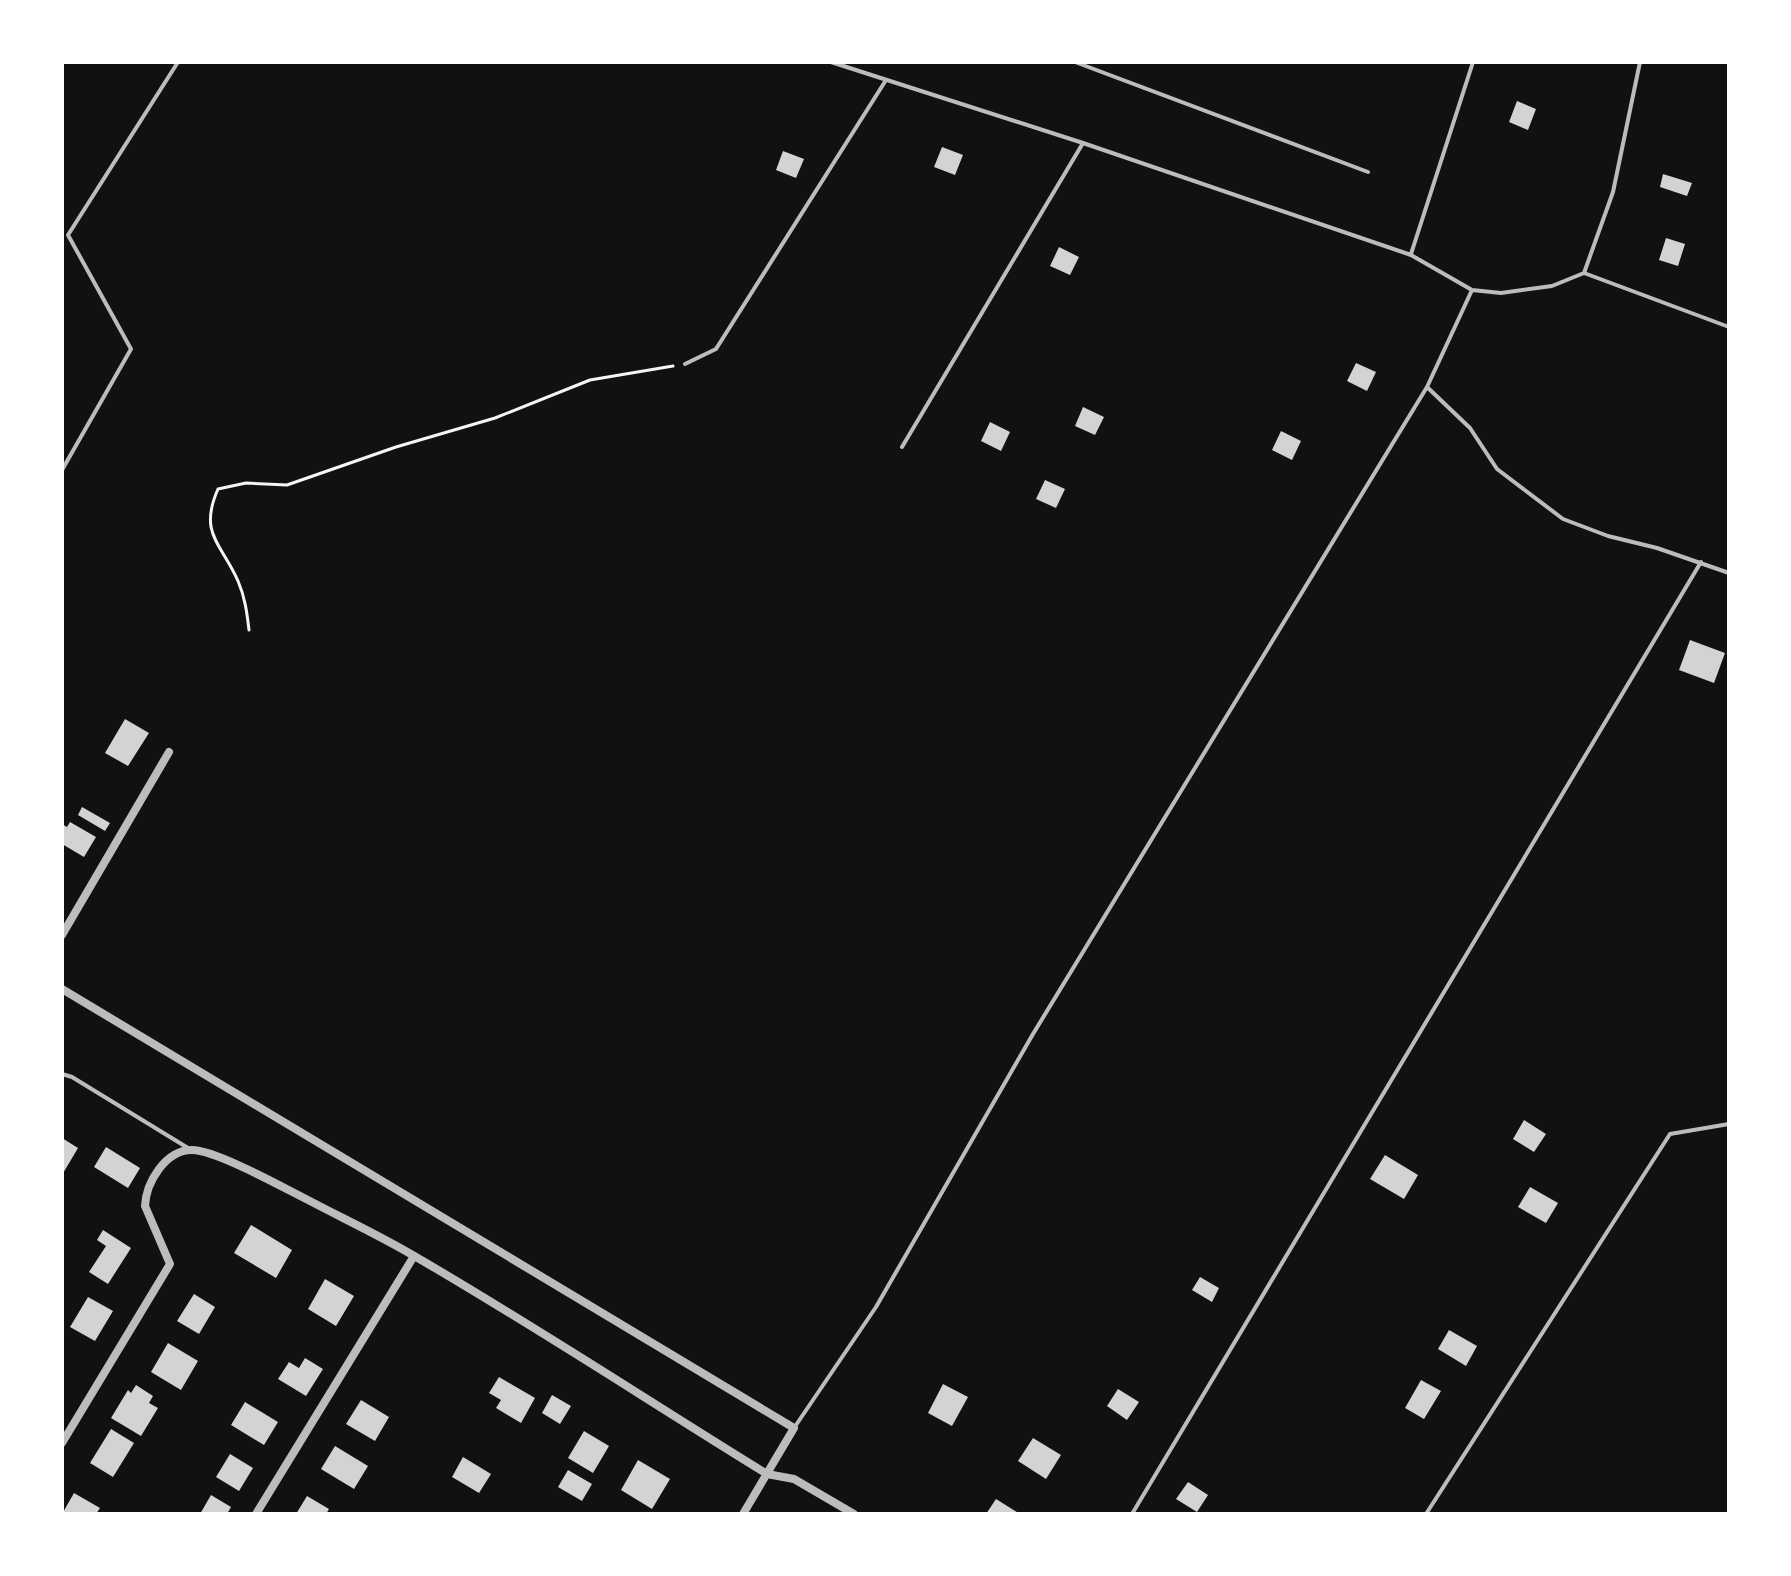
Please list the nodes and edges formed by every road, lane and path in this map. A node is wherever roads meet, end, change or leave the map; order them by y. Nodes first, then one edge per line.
1 (178, 62) edge
2 (831, 62) edge
3 (1075, 62) edge
4 (1473, 62) edge
5 (1640, 62) edge
6 (886, 80) junction
7 (1083, 143) junction
8 (1368, 172) dead end
9 (1411, 255) junction
10 (1584, 273) junction
11 (1472, 290) junction
12 (1729, 327) edge
13 (685, 364) joint
14 (1427, 387) junction
15 (902, 447) dead end
16 (62, 470) edge
17 (1701, 562) junction
18 (1729, 573) edge
19 (249, 630) dead end
20 (169, 752) dead end
21 (62, 935) edge
22 (62, 989) edge
23 (62, 1074) edge
24 (1729, 1124) edge
25 (190, 1149) junction
26 (414, 1256) junction
27 (794, 1428) junction
28 (62, 1443) edge
29 (767, 1474) junction
30 (256, 1514) edge
31 (743, 1514) edge
32 (854, 1514) edge
33 (1132, 1514) edge
34 (1426, 1514) edge

1 - 16 lane
2 - 6 lane
3 - 8 lane
4 - 9 lane
5 - 10 lane
6 - 7 lane
6 - 13 lane
7 - 9 lane
7 - 15 lane
9 - 11 lane
10 - 11 lane
10 - 12 lane
11 - 14 lane
13 - 19 path
14 - 17 lane
14 - 27 lane
17 - 18 lane
17 - 33 lane
20 - 21 street
22 - 27 street
23 - 25 lane
24 - 34 lane
25 - 26 street
25 - 28 street
26 - 29 street
26 - 30 street
27 - 29 street
29 - 31 street
29 - 32 street

